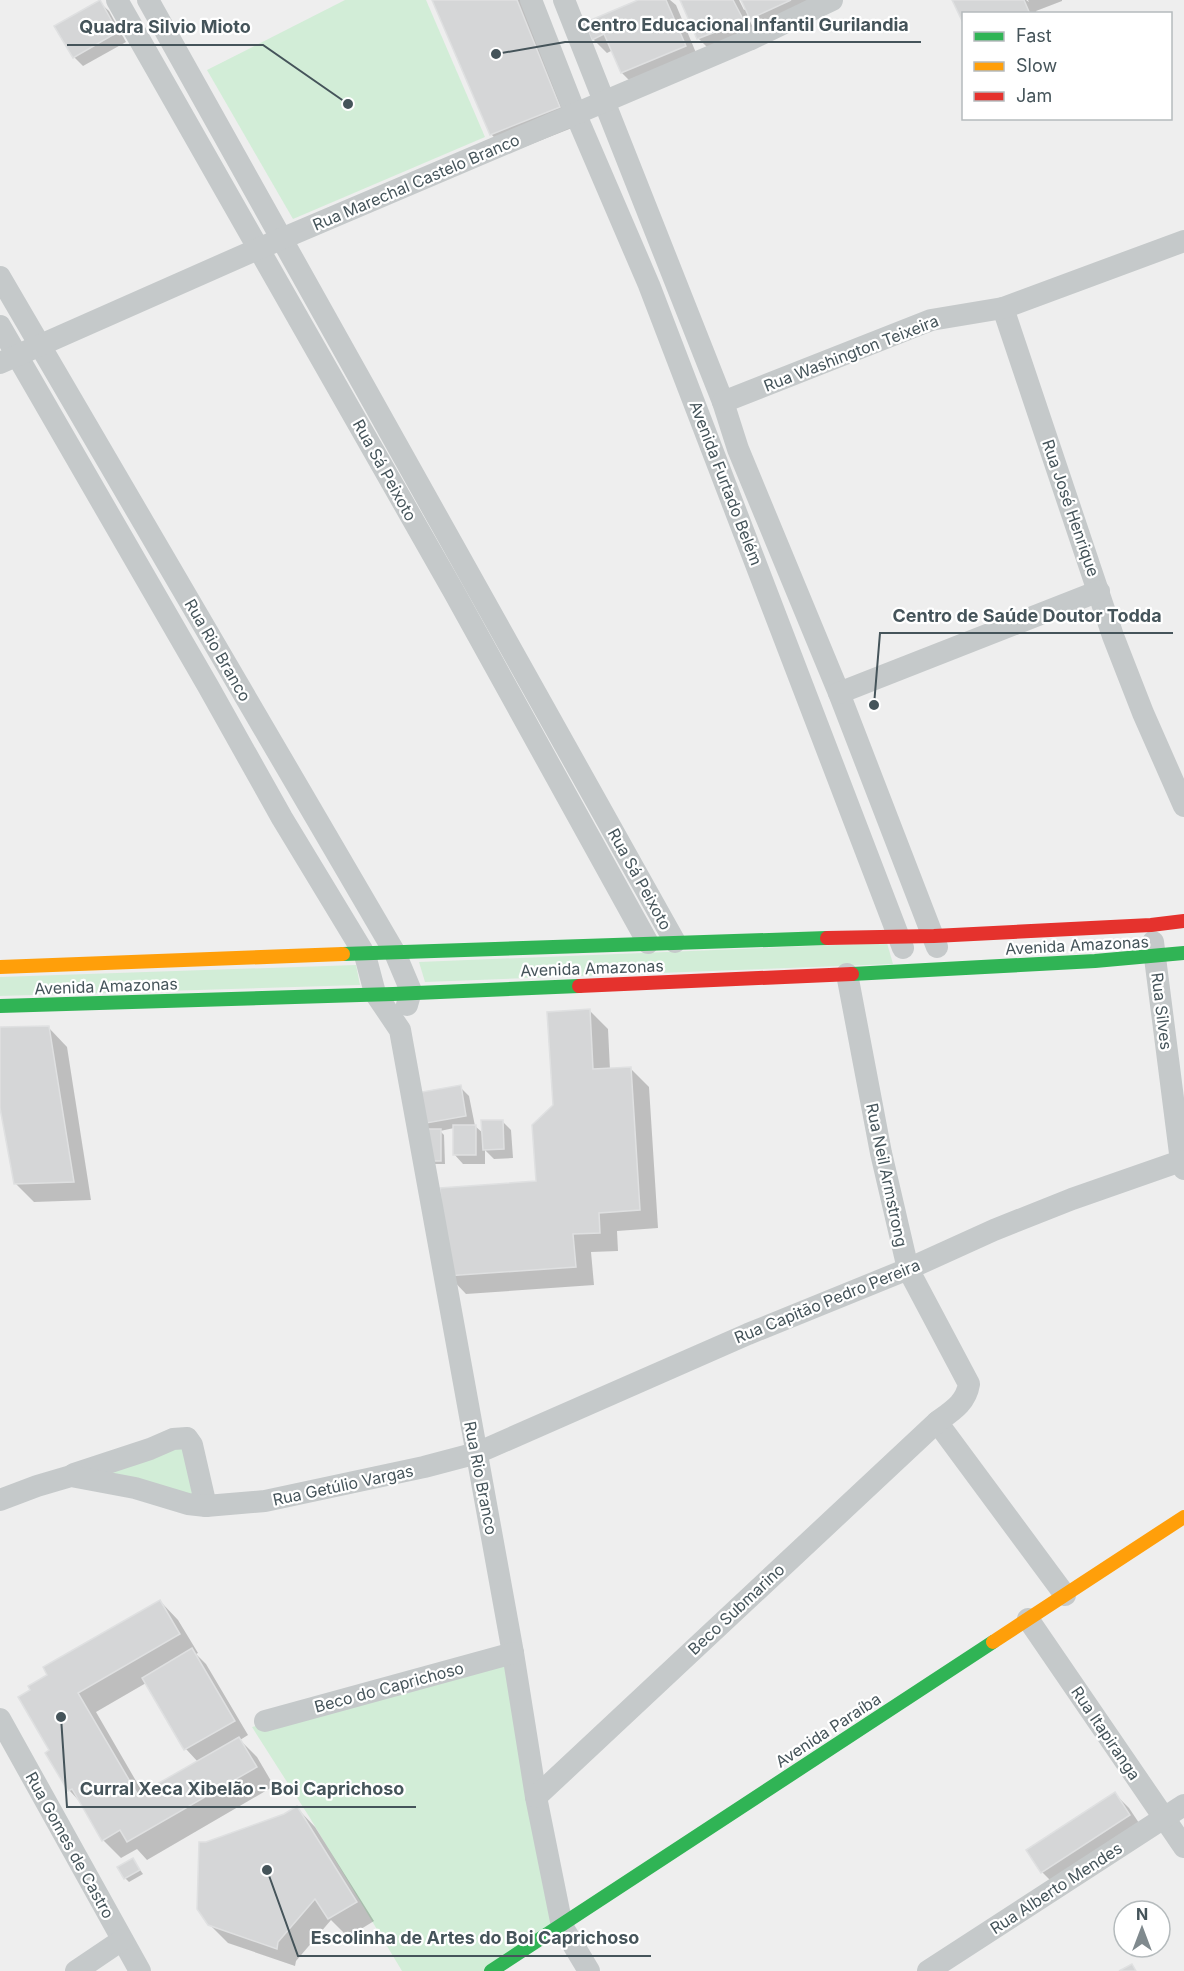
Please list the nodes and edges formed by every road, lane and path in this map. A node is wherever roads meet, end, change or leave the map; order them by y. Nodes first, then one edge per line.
1 (117, 0) edge
2 (148, 0) edge
3 (531, 0) edge
4 (564, 0) edge
5 (832, 0) edge
6 (604, 102) junction
7 (576, 115) junction
8 (282, 238) junction
9 (1184, 241) edge
10 (260, 248) junction
11 (0, 277) edge
12 (1003, 308) junction
13 (0, 326) edge
14 (39, 346) junction
15 (9, 360) edge
16 (723, 402) junction
17 (738, 449) junction
18 (716, 456) junction
19 (1099, 591) junction
20 (839, 693) junction
21 (1184, 806) edge
22 (1184, 921) edge
23 (1151, 925) junction
24 (934, 936) junction
25 (900, 937) junction
26 (675, 942) junction
27 (648, 943) junction
28 (395, 953) junction
29 (1184, 953) edge
30 (364, 955) junction
31 (1155, 957) junction
32 (0, 967) edge
33 (944, 969) junction
34 (911, 971) junction
35 (846, 974) junction
36 (411, 992) junction
37 (375, 993) junction
38 (0, 1006) edge
39 (400, 1030) junction
40 (1182, 1165) edge
41 (908, 1269) junction
42 (937, 1422) junction
43 (477, 1453) junction
44 (70, 1476) junction
45 (0, 1500) edge
46 (206, 1506) junction
47 (1184, 1517) edge
48 (1065, 1595) junction
49 (1028, 1619) junction
50 (513, 1653) junction
51 (0, 1719) edge
52 (265, 1721) dead end
53 (536, 1797) junction
54 (1184, 1804) edge
55 (1164, 1817) junction
56 (1184, 1847) edge
57 (561, 1926) junction
58 (122, 1940) junction
59 (76, 1971) edge
60 (140, 1971) edge
61 (491, 1971) edge
62 (589, 1971) edge
63 (928, 1971) edge

1 - 10 street, Rua Sá Peixoto
2 - 8 street, Rua Sá Peixoto
3 - 7 street, Avenida Furtado Belém
4 - 6 street, Avenida Furtado Belém
5 - 6 street, Rua Marechal Castelo Branco
6 - 7 street, Rua Marechal Castelo Branco
6 - 16 street, Avenida Furtado Belém
7 - 8 street, Rua Marechal Castelo Branco
7 - 18 street, Avenida Furtado Belém
8 - 10 street, Rua Marechal Castelo Branco
8 - 26 street, Rua Sá Peixoto
9 - 12 street, Rua Washington Teixeira
10 - 14 street, Rua Marechal Castelo Branco
10 - 27 street, Rua Sá Peixoto
11 - 14 street, Rua Rio Branco
12 - 16 street, Rua Washington Teixeira
12 - 19 street, Rua José Henrique
13 - 15 street, Rua Rio Branco
14 - 15 street, Rua Marechal Castelo Branco
14 - 28 street, Rua Rio Branco
15 - 30 street, Rua Rio Branco
16 - 17 street, Avenida Furtado Belém
17 - 18 street
17 - 20 street, Avenida Furtado Belém
18 - 25 street, Avenida Furtado Belém
19 - 20 street
19 - 21 street, Rua José Henrique
20 - 24 street, Avenida Furtado Belém
22 - 23 street, Avenida Amazonas
23 - 24 street, Avenida Amazonas
23 - 31 street, Rua Silves
24 - 25 street, Avenida Amazonas
24 - 33 street, Avenida Furtado Belém
25 - 26 street, Avenida Amazonas
25 - 34 street, Avenida Furtado Belém
26 - 27 street, Avenida Amazonas
27 - 28 street, Avenida Amazonas
28 - 30 street, Avenida Amazonas
28 - 36 street, Rua Rio Branco
29 - 31 street, Avenida Amazonas
30 - 32 street, Avenida Amazonas
30 - 37 street, Rua Rio Branco
31 - 33 street, Avenida Amazonas
31 - 40 street, Rua Silves
33 - 34 street, Avenida Amazonas
34 - 35 street, Avenida Amazonas
35 - 36 street, Avenida Amazonas
35 - 41 street, Rua Neil Armstrong
36 - 37 street, Avenida Amazonas
36 - 39 street, Rua Rio Branco
37 - 38 street, Avenida Amazonas
37 - 39 street, Rua Rio Branco
39 - 43 street, Rua Rio Branco
40 - 41 street, Rua Capitão Pedro Pereira
41 - 42 street, Rua Neil Armstrong
41 - 43 street, Rua Capitão Pedro Pereira
42 - 48 street
42 - 53 street, Beco Submarino
43 - 46 street, Rua Getúlio Vargas
43 - 50 street, Rua Rio Branco
44 - 45 street, Rua Getúlio Vargas
44 - 46 street, Rua Getúlio Vargas
44 - 46 street, Rua Getúlio Vargas
47 - 48 street, Avenida Paraíba
48 - 49 street, Avenida Paraíba
49 - 55 street, Rua Itapiranga
49 - 57 street, Avenida Paraíba
50 - 52 street, Beco do Caprichoso
50 - 53 street, Rua Rio Branco
51 - 58 street, Rua Gomes de Castro
53 - 57 street, Rua Rio Branco
54 - 55 street, Rua Alberto Mendes
55 - 56 street, Rua Itapiranga
55 - 63 street, Rua Alberto Mendes
57 - 61 street, Avenida Paraíba
57 - 62 street
58 - 59 street
58 - 60 street, Rua Gomes de Castro

